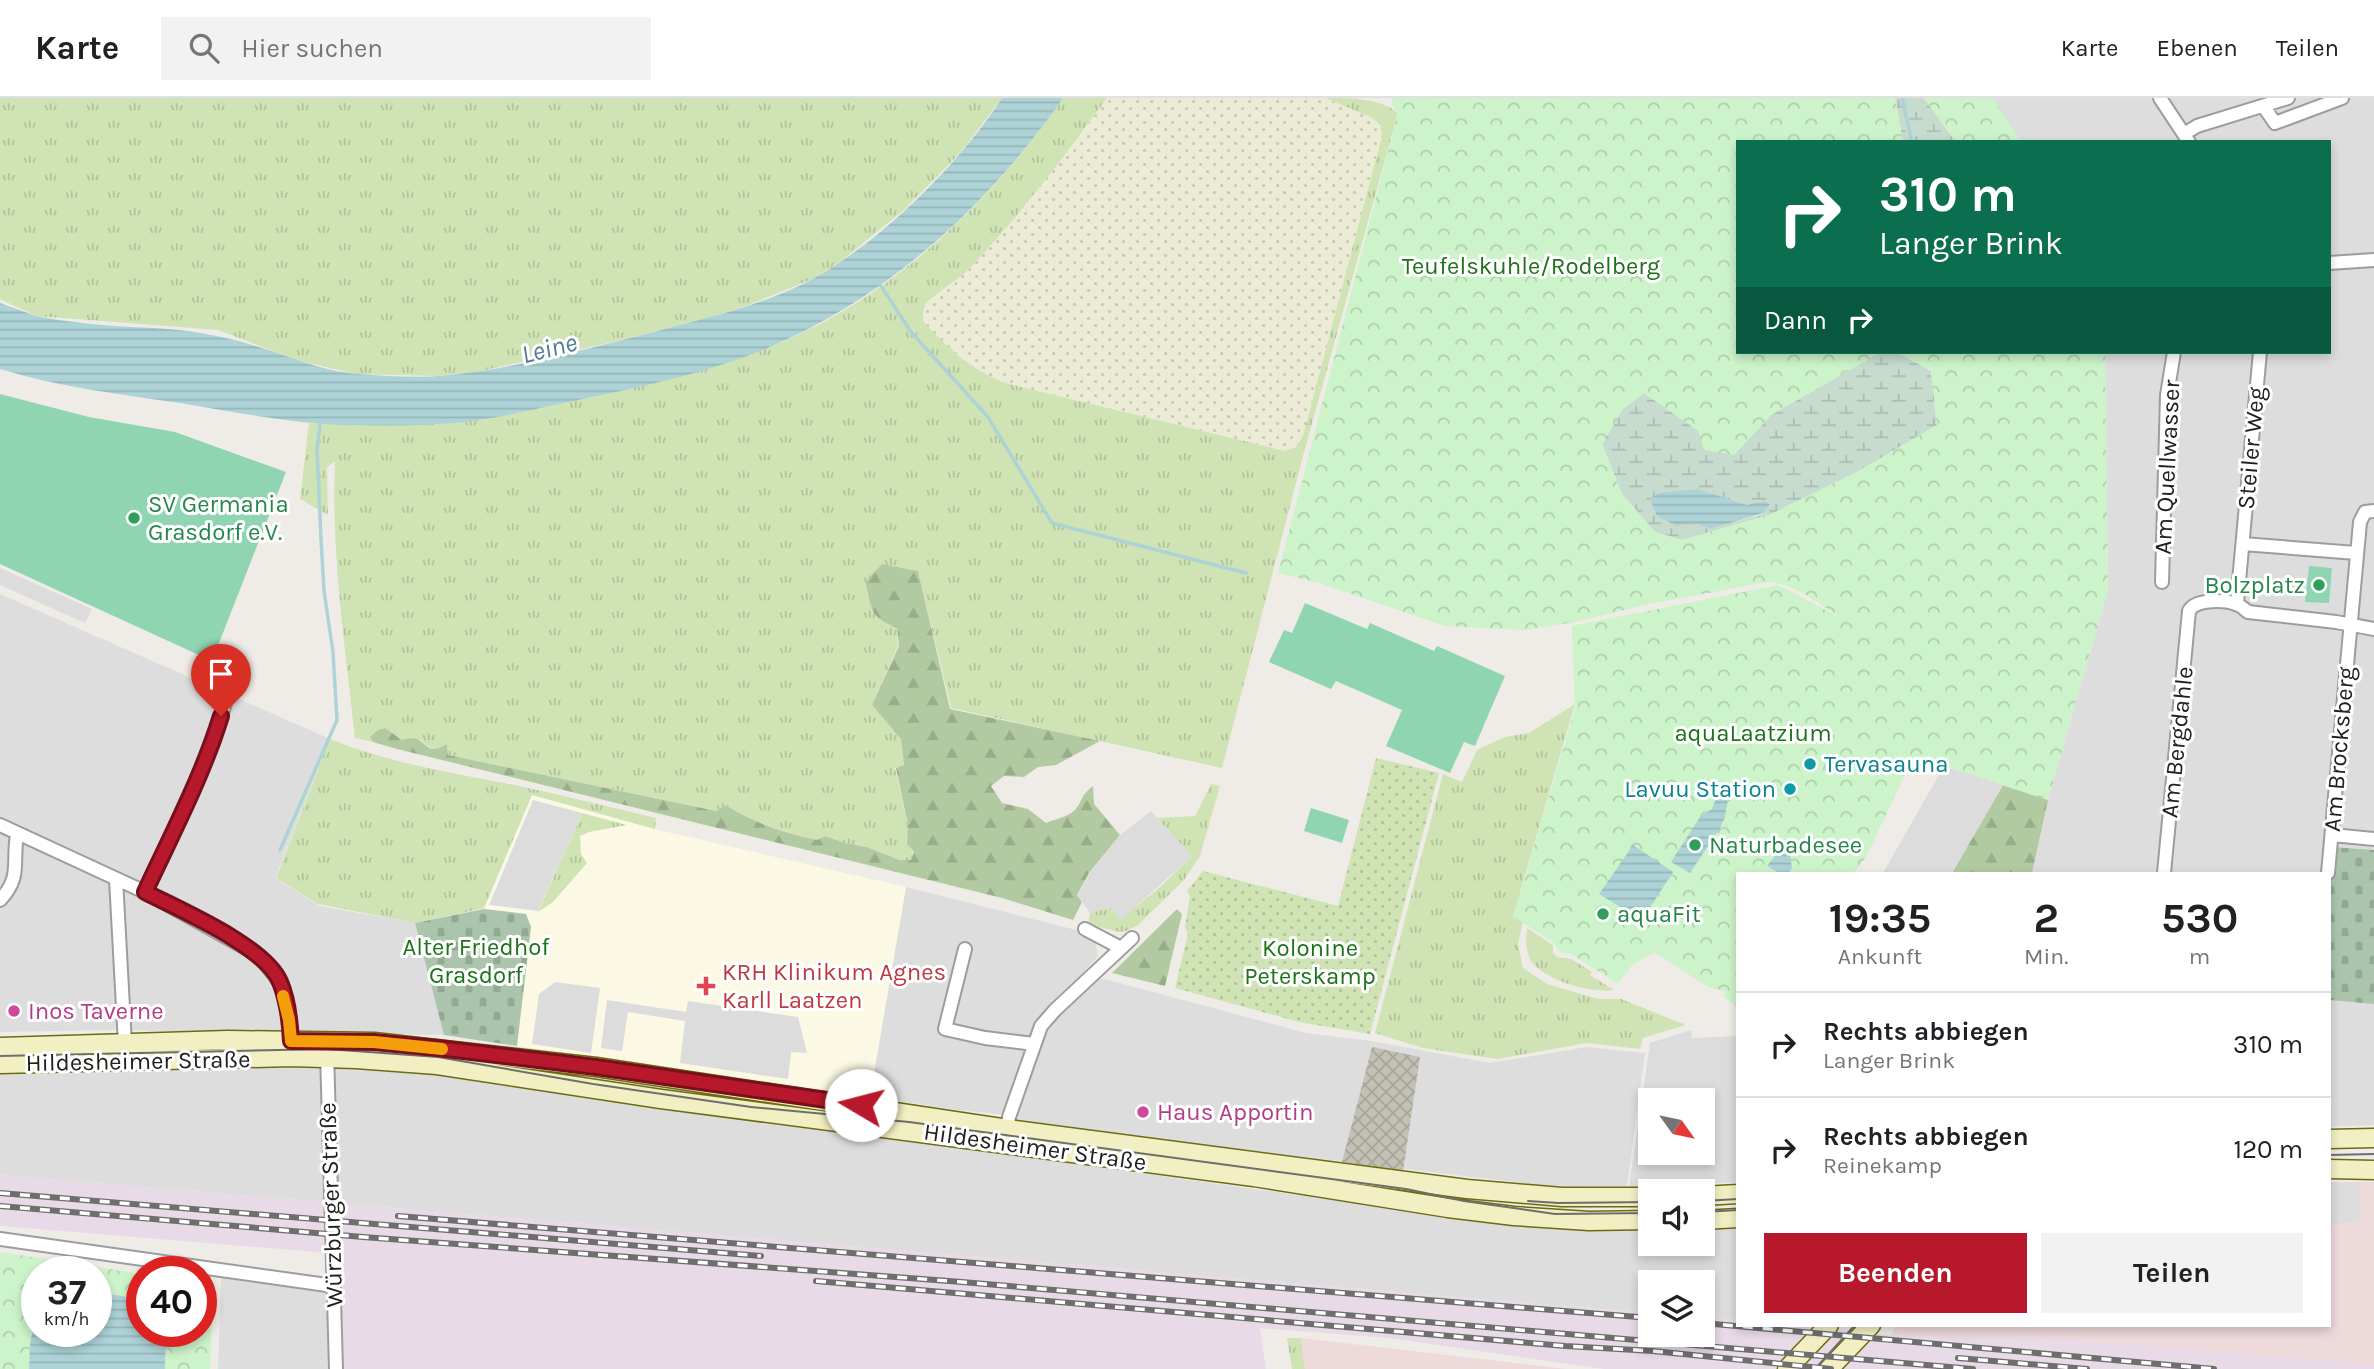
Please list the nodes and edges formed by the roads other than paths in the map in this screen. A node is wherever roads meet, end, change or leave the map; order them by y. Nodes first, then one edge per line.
1 (2160, 98) edge
2 (2288, 98) edge
3 (2342, 98) edge
4 (2264, 107) junction
5 (2186, 138) edge
6 (2374, 260) edge
7 (2331, 263) edge
8 (2175, 354) edge
9 (2260, 354) edge
10 (2374, 511) edge
11 (2243, 544) junction
12 (2357, 553) junction
13 (2162, 582) dead end
14 (2236, 603) junction
15 (2350, 624) junction
16 (2374, 629) edge
17 (229, 690) dead end
18 (0, 825) edge
19 (17, 835) junction
20 (2332, 835) junction
21 (2374, 839) edge
22 (2164, 872) edge
23 (2328, 872) edge
24 (116, 879) junction
25 (145, 892) junction
26 (0, 900) edge
27 (1085, 929) dead end
28 (1132, 938) dead end
29 (1121, 948) junction
30 (965, 949) dead end
31 (125, 1044) junction
32 (1034, 1044) junction
33 (0, 1047) edge
34 (291, 1049) junction
35 (327, 1049) junction
36 (0, 1064) edge
37 (1007, 1136) junction
38 (2374, 1138) edge
39 (2331, 1139) edge
40 (2331, 1169) edge
41 (2374, 1170) edge
42 (1736, 1194) edge
43 (1715, 1195) edge
44 (1638, 1198) edge
45 (1736, 1218) edge
46 (1715, 1219) edge
47 (1638, 1220) edge
48 (0, 1239) edge
49 (334, 1286) junction
50 (1827, 1327) edge
51 (1869, 1327) edge
52 (336, 1369) edge
53 (1787, 1369) edge
54 (1829, 1369) edge

1 - 5 street
2 - 4 street
3 - 4 street
4 - 5 street
6 - 7 street
8 - 13 street, Am Quellwasser
9 - 11 street, Steiler Weg
10 - 12 street, Am Brocksberg
11 - 12 street
11 - 14 street, Steiler Weg
12 - 15 street, Am Brocksberg
14 - 15 street
14 - 22 street, Am Bergdahle
15 - 16 street
15 - 20 street, Am Brocksberg
17 - 25 street
18 - 19 street
19 - 24 street
19 - 26 street
20 - 21 street
20 - 23 street, Am Brocksberg
24 - 25 street
24 - 31 street
25 - 34 street
27 - 29 street
28 - 29 street
29 - 32 street
30 - 32 street
31 - 33 street, Hildesheimer Straße
31 - 34 street, Hildesheimer Straße
32 - 37 street
34 - 35 street, Hildesheimer Straße
34 - 36 street, Hildesheimer Straße
35 - 37 street, Hildesheimer Straße
35 - 49 street, Würzburger Straße
37 - 44 street, Hildesheimer Straße
37 - 47 street, Hildesheimer Straße
38 - 39 street
40 - 41 street
42 - 43 street
45 - 46 street
48 - 49 street
49 - 52 street, Würzburger Straße
50 - 53 street
51 - 54 street

